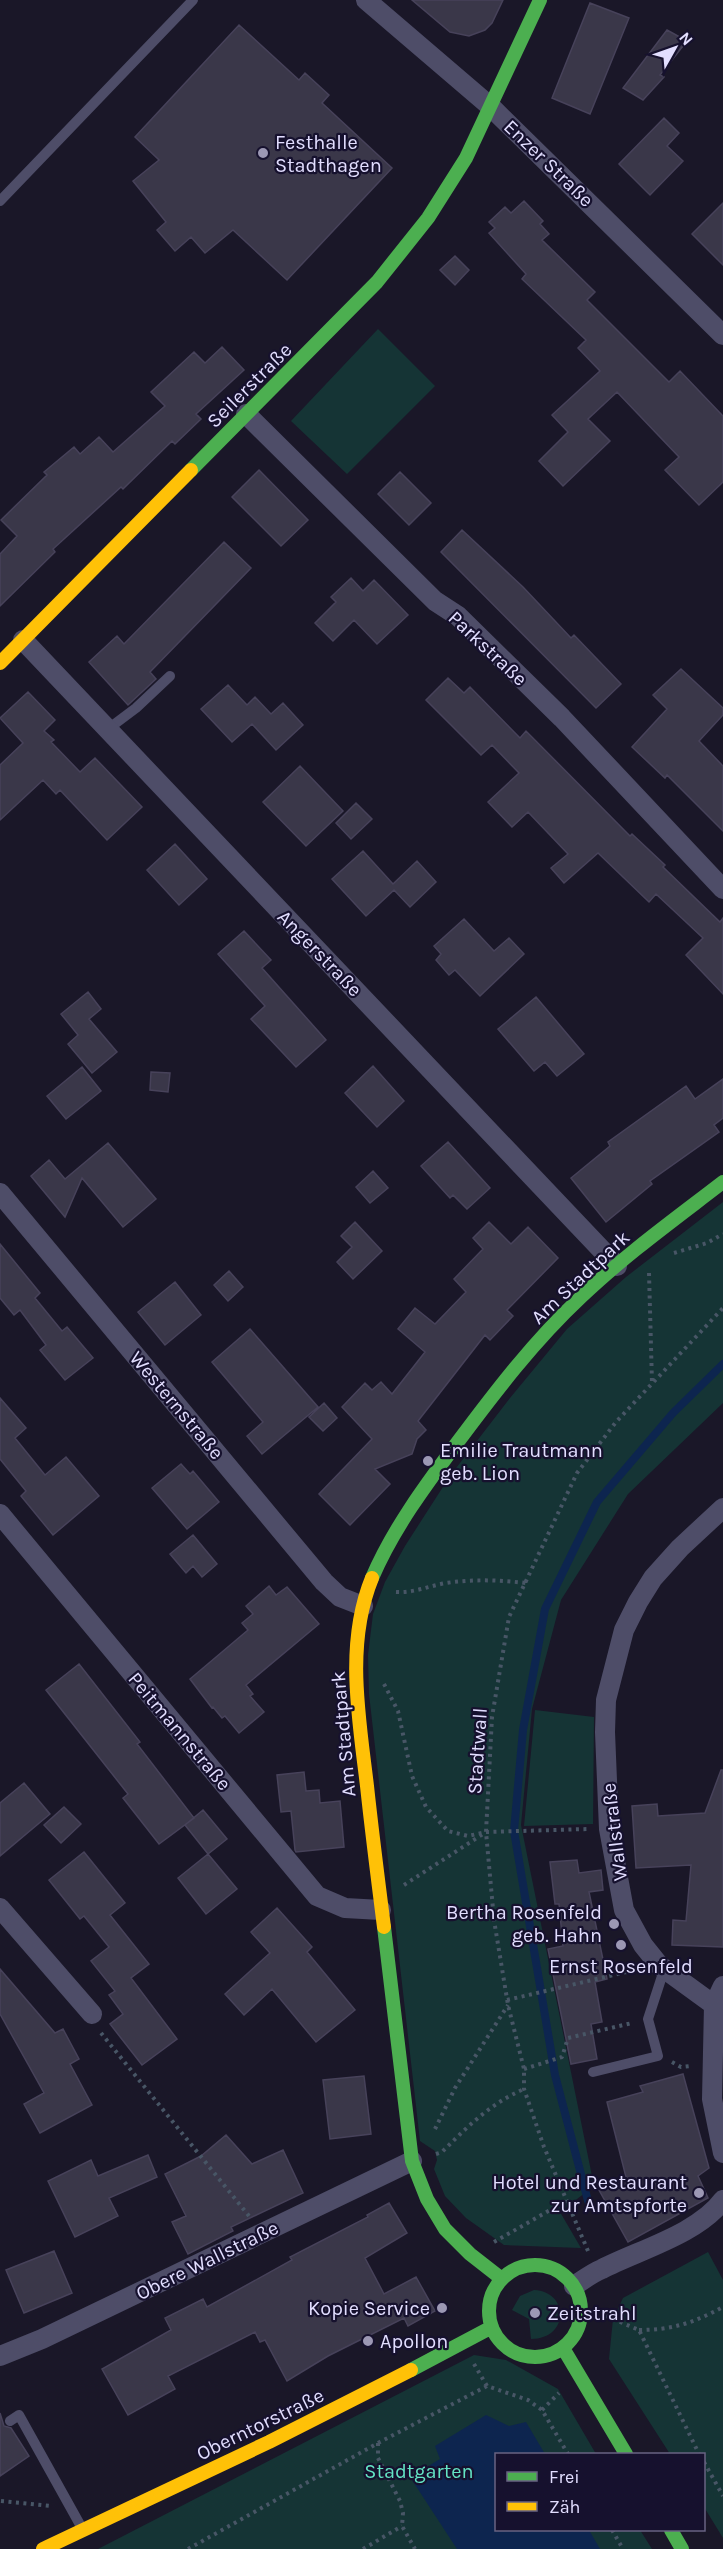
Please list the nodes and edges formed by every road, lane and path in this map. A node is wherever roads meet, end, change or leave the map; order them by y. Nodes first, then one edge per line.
1 (193, 0) edge
2 (366, 0) edge
3 (540, 0) edge
4 (491, 107) junction
5 (0, 201) edge
6 (723, 335) edge
7 (246, 414) junction
8 (23, 640) junction
9 (0, 663) edge
10 (170, 676) dead end
11 (108, 729) junction
12 (723, 888) edge
13 (723, 1182) edge
14 (0, 1193) edge
15 (648, 1240) junction
16 (617, 1266) junction
17 (723, 1308) edge
18 (652, 1383) junction
19 (723, 1508) edge
20 (0, 1514) edge
21 (526, 1583) junction
22 (363, 1606) junction
23 (357, 1662) junction
24 (609, 1829) junction
25 (486, 1832) junction
26 (380, 1904) junction
27 (0, 1908) edge
28 (664, 1970) junction
29 (607, 1976) dead end
30 (723, 1986) edge
31 (508, 2002) junction
32 (719, 2003) edge
33 (92, 2014) joint
34 (648, 2019) junction
35 (658, 2056) junction
36 (713, 2062) junction
37 (524, 2070) junction
38 (593, 2072) dead end
39 (524, 2089) junction
40 (723, 2154) edge
41 (412, 2161) junction
42 (723, 2200) edge
43 (566, 2201) junction
44 (263, 2232) junction
45 (498, 2238) dead end
46 (589, 2251) dead end
47 (502, 2279) junction
48 (574, 2286) junction
49 (723, 2307) edge
50 (606, 2316) dead end
51 (492, 2327) junction
52 (639, 2330) junction
53 (563, 2348) junction
54 (0, 2356) edge
55 (477, 2368) dead end
56 (487, 2386) junction
57 (558, 2395) dead end
58 (542, 2410) junction
59 (10, 2421) dead end
60 (378, 2443) junction
61 (567, 2453) edge
62 (626, 2453) edge
63 (699, 2453) edge
64 (705, 2464) edge
65 (723, 2496) edge
66 (0, 2500) edge
67 (71, 2508) junction
68 (402, 2526) junction
69 (83, 2530) junction
70 (613, 2531) edge
71 (672, 2531) edge
72 (43, 2549) edge
73 (188, 2549) edge
74 (363, 2549) edge
75 (415, 2549) edge
76 (623, 2549) edge
77 (682, 2549) edge

1 - 5 lane
2 - 4 street, Enzer Straße
3 - 4 street, Seilerstraße
4 - 6 street, Enzer Straße
4 - 7 street, Seilerstraße
7 - 8 street, Seilerstraße
7 - 12 street, Parkstraße
8 - 9 street, Seilerstraße
8 - 11 street, Angerstraße
10 - 11 lane
11 - 16 street, Angerstraße
13 - 15 street, Am Stadtpark
14 - 22 street, Westernstraße
15 - 16 street, Am Stadtpark
15 - 18 path
16 - 22 street, Am Stadtpark
17 - 18 path, Stadtwall
18 - 21 path, Stadtwall
19 - 24 street, Wallstraße
20 - 26 street, Peitmannstraße
21 - 22 path
21 - 25 path, Stadtwall
22 - 23 street, Am Stadtpark
23 - 25 path
23 - 26 street, Am Stadtpark
24 - 25 path
24 - 28 street, Wallstraße
25 - 26 path
25 - 31 path, Stadtwall
26 - 41 street, Am Stadtpark
27 - 33 street
28 - 32 street, Wallstraße
28 - 34 lane
29 - 31 path
30 - 32 street
31 - 37 path, Stadtwall
31 - 41 path
32 - 36 street
33 - 44 path
34 - 35 lane
34 - 37 path
35 - 36 path
35 - 38 lane
36 - 40 street
37 - 39 path, Stadtwall
39 - 41 path
39 - 43 path, Stadtwall
41 - 44 street, Obere Wallstraße
41 - 47 street, Am Stadtpark
42 - 48 street
43 - 45 path
43 - 46 path, Stadtwall
44 - 54 street, Obere Wallstraße
47 - 48 street
47 - 51 street
48 - 53 street
49 - 52 path
50 - 52 path
51 - 53 street
51 - 69 street, Oberntorstraße
52 - 63 path
53 - 62 street
55 - 56 path
56 - 58 path
56 - 60 path
57 - 58 path
58 - 61 path
59 - 67 lane
60 - 68 path
60 - 73 path
64 - 65 path
66 - 67 path
67 - 69 lane
68 - 74 path
68 - 75 path
69 - 72 street, Oberntorstraße
70 - 76 path
71 - 77 street

